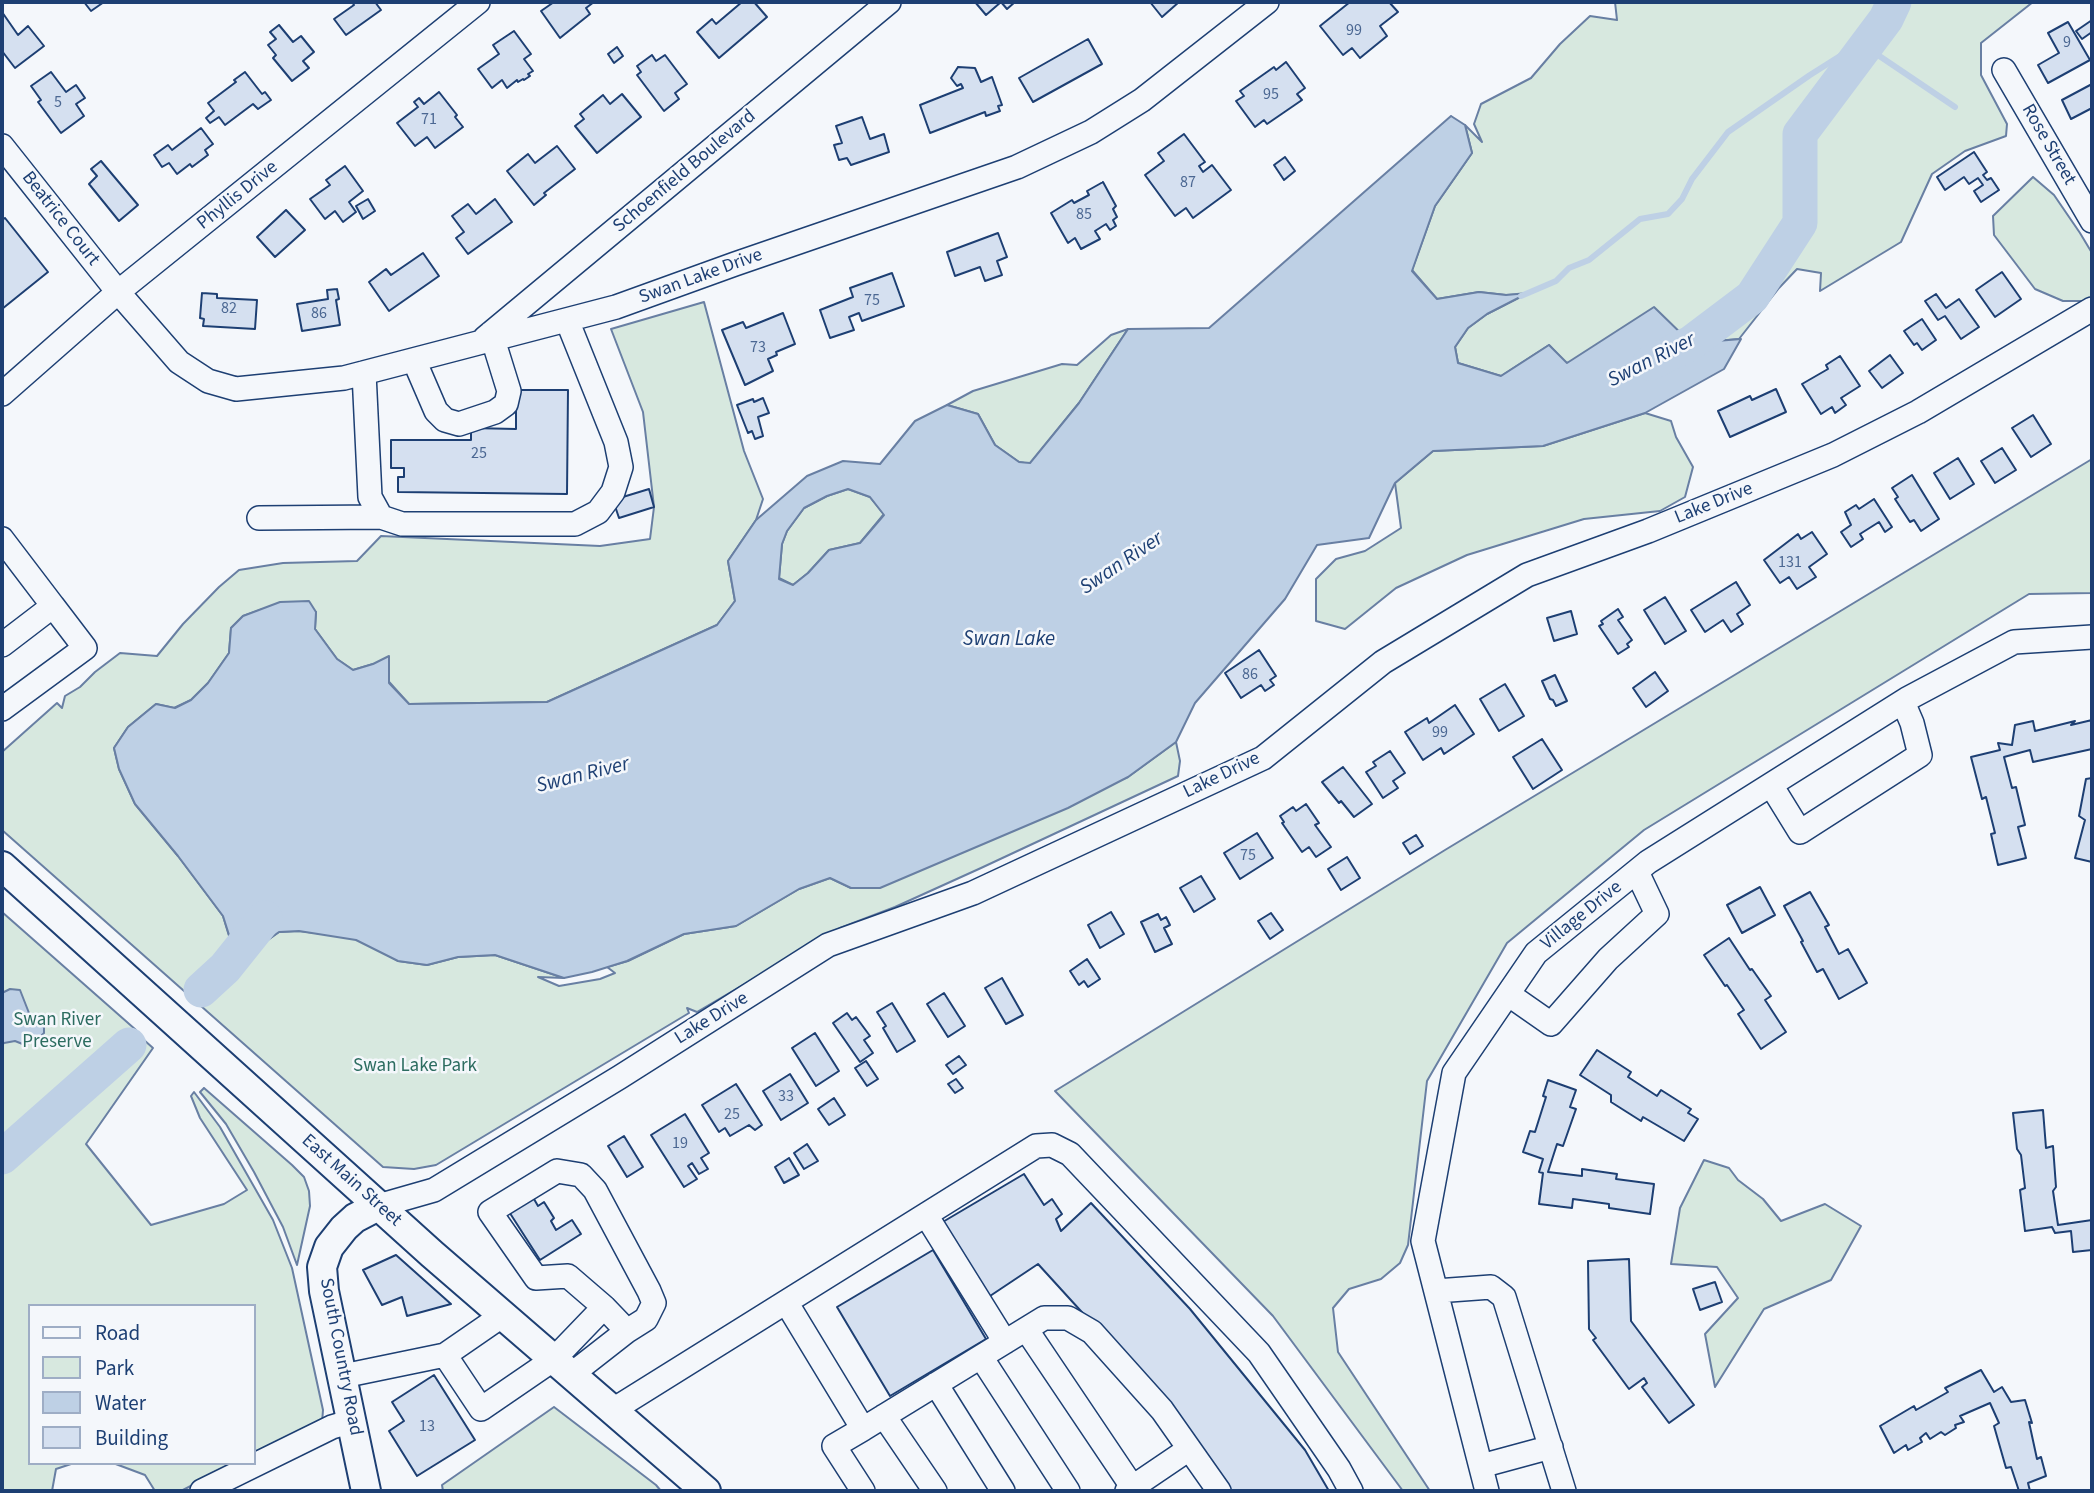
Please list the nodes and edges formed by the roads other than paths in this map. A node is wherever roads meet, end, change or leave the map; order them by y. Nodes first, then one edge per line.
1 (478, 2) edge
2 (889, 2) edge
3 (1267, 2) edge
4 (2004, 69) dead end
5 (2, 146) edge
6 (2092, 221) edge
7 (118, 292) junction
8 (2092, 309) edge
9 (567, 320) junction
10 (488, 338) junction
11 (414, 360) junction
12 (364, 373) junction
13 (2, 394) edge
14 (381, 517) junction
15 (259, 518) dead end
16 (2, 539) edge
17 (52, 606) junction
18 (2092, 637) edge
19 (2, 645) edge
20 (1903, 702) junction
21 (2, 709) edge
22 (1771, 785) junction
23 (2, 866) edge
24 (1637, 872) junction
25 (1508, 994) junction
26 (378, 1206) junction
27 (926, 1215) junction
28 (1436, 1291) junction
29 (786, 1302) junction
30 (604, 1307) junction
31 (503, 1315) junction
32 (1026, 1329) junction
33 (627, 1331) junction
34 (1005, 1342) junction
35 (445, 1355) junction
36 (981, 1357) junction
37 (563, 1367) junction
38 (343, 1376) junction
39 (936, 1384) junction
40 (613, 1410) junction
41 (884, 1416) junction
42 (352, 1421) junction
43 (863, 1429) junction
44 (1551, 1447) junction
45 (1189, 1449) junction
46 (256, 1464) edge
47 (255, 1465) edge
48 (1481, 1466) junction
49 (1131, 1490) edge
50 (202, 1491) edge
51 (366, 1491) edge
52 (706, 1491) edge
53 (863, 1491) edge
54 (934, 1491) edge
55 (1003, 1491) edge
56 (1068, 1491) edge
57 (1219, 1491) edge
58 (1351, 1491) edge
59 (1487, 1491) edge
60 (1564, 1491) edge

1 - 7 street, Phyllis Drive
2 - 10 street, Schoenfield Boulevard
3 - 9 street, Swan Lake Drive
4 - 6 street, Rose Street
5 - 7 street, Beatrice Court
7 - 12 street, Swan Lake Drive
7 - 13 street, Phyllis Drive
8 - 26 street, Lake Drive
9 - 10 street, Swan Lake Drive
9 - 14 street
10 - 11 street, Swan Lake Drive
10 - 11 street
11 - 12 street, Swan Lake Drive
12 - 14 street
14 - 15 street
16 - 17 street
17 - 19 street
17 - 21 street
18 - 20 street, Village Drive
20 - 22 street, Village Drive
20 - 22 street
22 - 24 street, Village Drive
23 - 26 main road, East Main Street
24 - 25 street, Village Drive
24 - 25 street
25 - 28 street, Village Drive
26 - 31 main road, East Main Street
26 - 38 main road, South Country Road
27 - 29 street
27 - 34 street
27 - 58 street
28 - 44 street
28 - 48 street, Village Drive
29 - 40 street
29 - 43 street
30 - 33 street
30 - 33 street
30 - 37 street
31 - 35 street
31 - 37 main road, East Main Street
32 - 34 street
32 - 45 street
32 - 49 street
33 - 37 street
34 - 36 street
35 - 37 street
35 - 38 street
36 - 39 street
36 - 56 street
37 - 40 main road, East Main Street
38 - 42 main road, South Country Road
39 - 41 street
39 - 55 street
40 - 52 main road, East Main Street
41 - 43 street
41 - 54 street
42 - 46 street
42 - 51 main road, South Country Road
43 - 53 street
44 - 48 street
44 - 60 street
45 - 49 street
45 - 57 street
47 - 50 street
48 - 59 street, Village Drive

